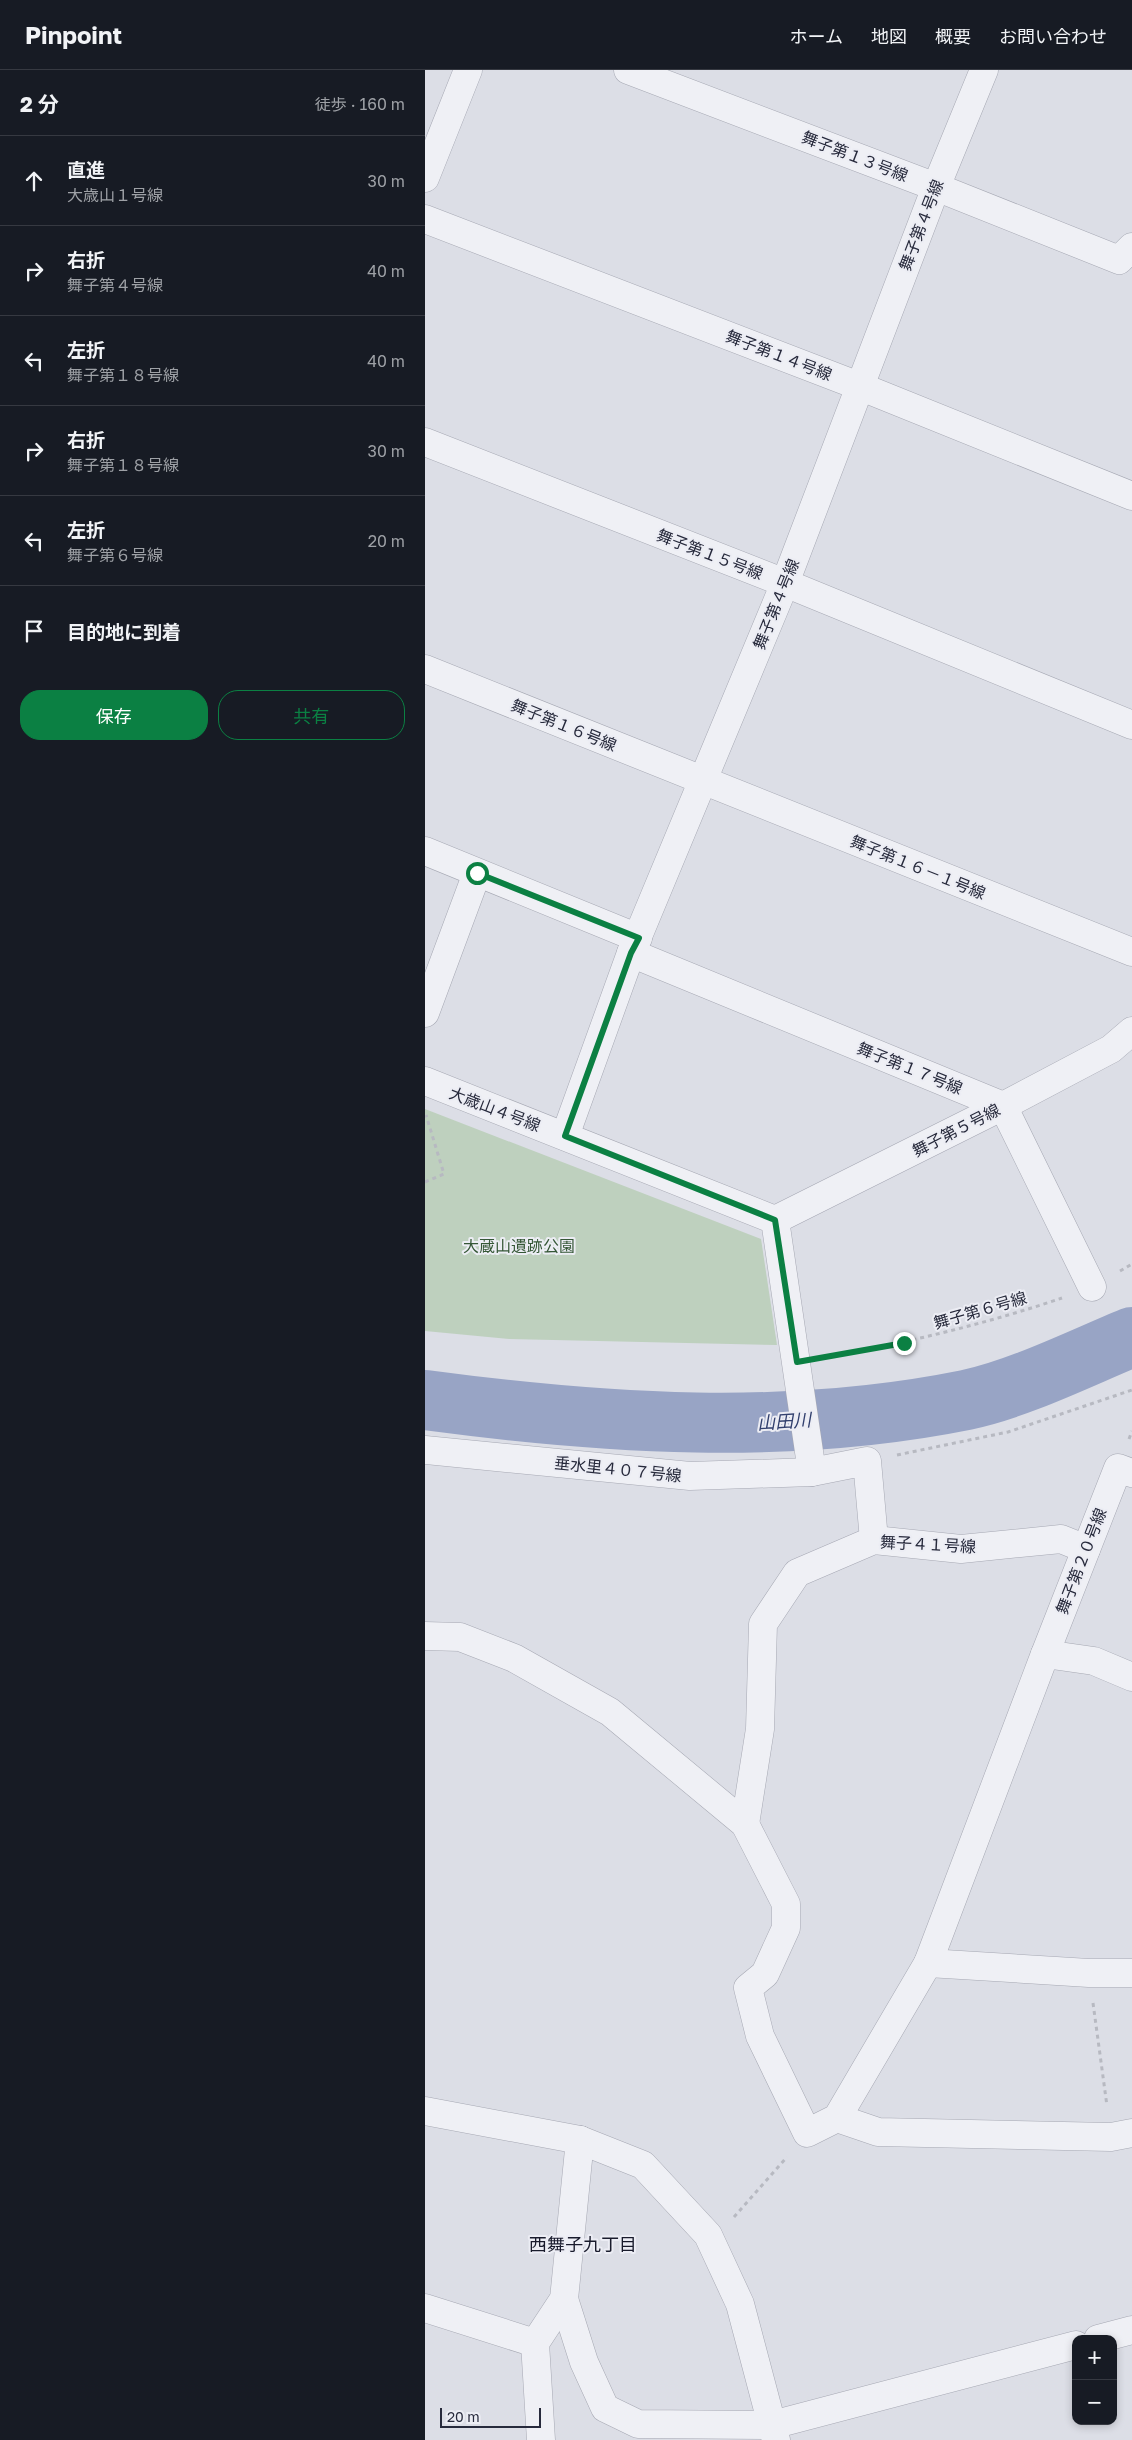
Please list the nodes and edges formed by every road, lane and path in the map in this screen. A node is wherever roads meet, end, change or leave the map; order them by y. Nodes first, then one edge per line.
1 (468, 70) edge
2 (628, 70) edge
3 (984, 70) edge
4 (425, 178) edge
5 (936, 187) junction
6 (425, 219) edge
7 (1128, 260) edge
8 (859, 386) junction
9 (425, 442) edge
10 (1132, 496) edge
11 (785, 584) junction
12 (425, 669) edge
13 (1132, 725) edge
14 (704, 782) junction
15 (425, 851) edge
16 (477, 873) junction
17 (635, 945) junction
18 (1132, 952) edge
19 (425, 1013) edge
20 (1132, 1031) edge
21 (425, 1081) edge
22 (1003, 1106) junction
23 (425, 1112) edge
24 (565, 1136) junction
25 (425, 1182) edge
26 (775, 1220) junction
27 (1132, 1264) edge
28 (1092, 1288) junction
29 (797, 1362) junction
30 (1132, 1390) edge
31 (425, 1450) edge
32 (867, 1461) junction
33 (1125, 1470) edge
34 (812, 1472) junction
35 (874, 1540) junction
36 (1086, 1549) junction
37 (425, 1636) edge
38 (1045, 1654) junction
39 (1132, 1677) edge
40 (745, 1824) junction
41 (928, 1963) junction
42 (1089, 1973) junction
43 (1132, 1973) edge
44 (425, 2112) edge
45 (837, 2118) junction
46 (807, 2133) junction
47 (1121, 2135) edge
48 (580, 2140) junction
49 (708, 2235) junction
50 (564, 2299) junction
51 (425, 2308) edge
52 (1132, 2330) edge
53 (1113, 2335) edge
54 (535, 2343) junction
55 (1072, 2346) edge
56 (774, 2433) edge
57 (541, 2440) edge

1 - 4 street
2 - 5 street, 舞子第１３号線
3 - 5 street, 舞子第４号線
5 - 7 street, 舞子第１３号線
5 - 8 street, 舞子第４号線
6 - 8 street, 舞子第１４号線
8 - 10 street, 舞子第１４号線
8 - 11 street, 舞子第４号線
9 - 11 street, 舞子第１５号線
11 - 13 street, 舞子第１５号線
11 - 14 street, 舞子第４号線
12 - 14 street, 舞子第１６号線
14 - 17 street, 舞子第４号線
14 - 18 street, 舞子第１６－１号線
15 - 16 street, 舞子第１７号線
16 - 17 street, 舞子第１７号線
16 - 19 street
17 - 22 street, 舞子第１７号線
17 - 24 street, 舞子第４号線
20 - 22 street, 舞子第５号線
21 - 24 street, 大歳山４号線
22 - 26 street, 舞子第５号線
22 - 28 street
23 - 25 path
24 - 26 street, 大歳山４号線
26 - 29 street
27 - 28 path, 舞子第６号線
28 - 29 path, 舞子第６号線
29 - 34 street
30 - 32 path
31 - 34 street, 垂水里４０７号線
32 - 34 street, 垂水里４０７号線
32 - 35 street
33 - 36 street, 舞子第２０号線
35 - 36 street, 舞子４１号線
35 - 40 street, 舞子４１号線
36 - 38 street, 舞子第２０号線
37 - 40 street
38 - 39 street
38 - 41 street, 舞子第２０号線
40 - 46 street
41 - 42 street
41 - 45 street, 舞子第２０号線
42 - 43 street
42 - 47 path
44 - 48 street
45 - 46 street
45 - 47 street
46 - 49 path
48 - 49 street
48 - 50 street
49 - 56 street
50 - 54 street
50 - 56 street
51 - 54 street
52 - 53 street
54 - 57 street
55 - 56 street

